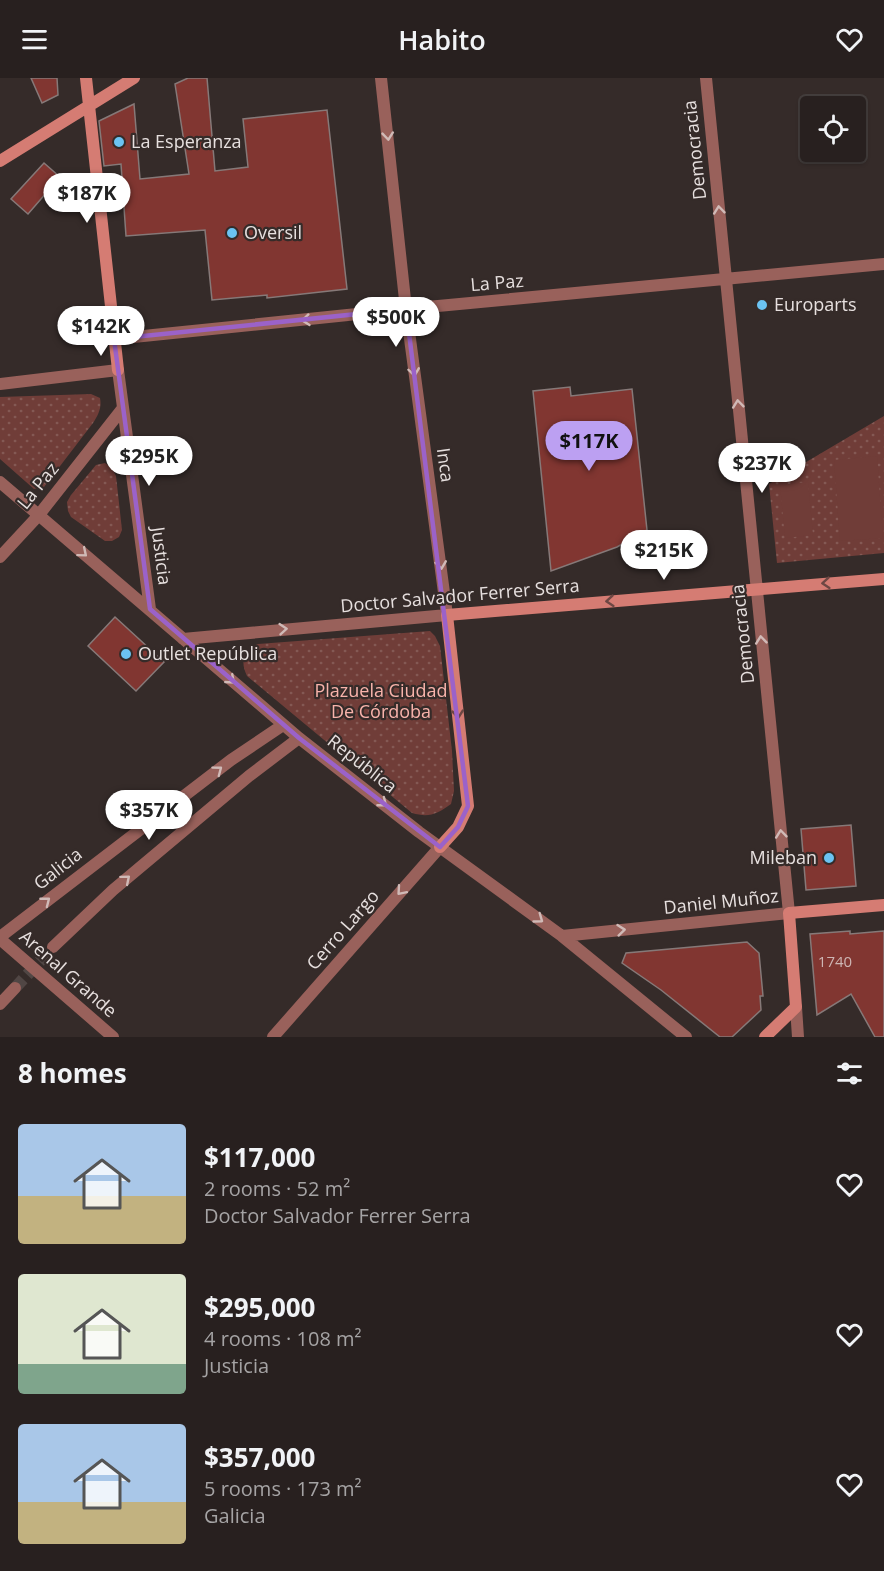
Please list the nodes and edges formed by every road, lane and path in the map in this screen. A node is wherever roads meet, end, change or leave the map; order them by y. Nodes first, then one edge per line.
1 (86, 78) edge
2 (134, 78) edge
3 (381, 78) edge
4 (706, 78) edge
5 (89, 105) junction
6 (0, 161) edge
7 (884, 264) edge
8 (726, 279) junction
9 (406, 309) junction
10 (114, 339) junction
11 (118, 370) junction
12 (0, 384) edge
13 (123, 408) junction
14 (0, 482) edge
15 (38, 516) junction
16 (0, 557) edge
17 (884, 579) edge
18 (756, 589) junction
19 (150, 609) junction
20 (447, 615) junction
21 (183, 639) junction
22 (283, 725) junction
23 (299, 738) junction
24 (440, 847) junction
25 (884, 905) edge
26 (789, 913) junction
27 (562, 936) junction
28 (0, 938) edge
29 (53, 948) tunnel mouth
30 (15, 988) tunnel mouth
31 (0, 1004) edge
32 (796, 1007) junction
33 (113, 1037) edge
34 (273, 1037) edge
35 (686, 1037) edge
36 (765, 1037) edge
37 (798, 1037) edge

1 - 5 street, Justicia
2 - 5 street
3 -> 9 street, Inca
8 -> 4 street, Democracia
5 - 6 street
5 - 10 street, Justicia
7 - 8 street, La Paz
8 - 9 street, La Paz
18 -> 8 street, Democracia
9 -> 10 street, La Paz
9 -> 20 street, Inca
10 - 11 street, Justicia
11 - 12 street
11 - 13 street, Justicia
13 - 15 street, La Paz
13 - 19 street, Justicia
14 - 15 street, República
15 - 16 street, La Paz
15 -> 19 street, República
17 -> 18 street, Doctor Salvador Ferrer Serra
18 -> 20 street, Doctor Salvador Ferrer Serra
26 -> 18 street, Democracia
19 - 21 street, República
21 -> 20 street, Doctor Salvador Ferrer Serra
20 -> 24 street, Inca
21 -> 22 street, República
22 - 23 street, República
28 -> 22 street, Galicia
23 -> 24 street, República
29 -> 23 street
24 -> 27 street, República
24 -> 34 street, Cerro Largo
25 - 26 street, Daniel Muñoz
27 -> 26 street, Daniel Muñoz
26 - 32 street, Democracia
27 - 35 street, República
28 - 33 street, Arenal Grande
30 - 31 street
32 - 36 street
32 - 37 street, Democracia

